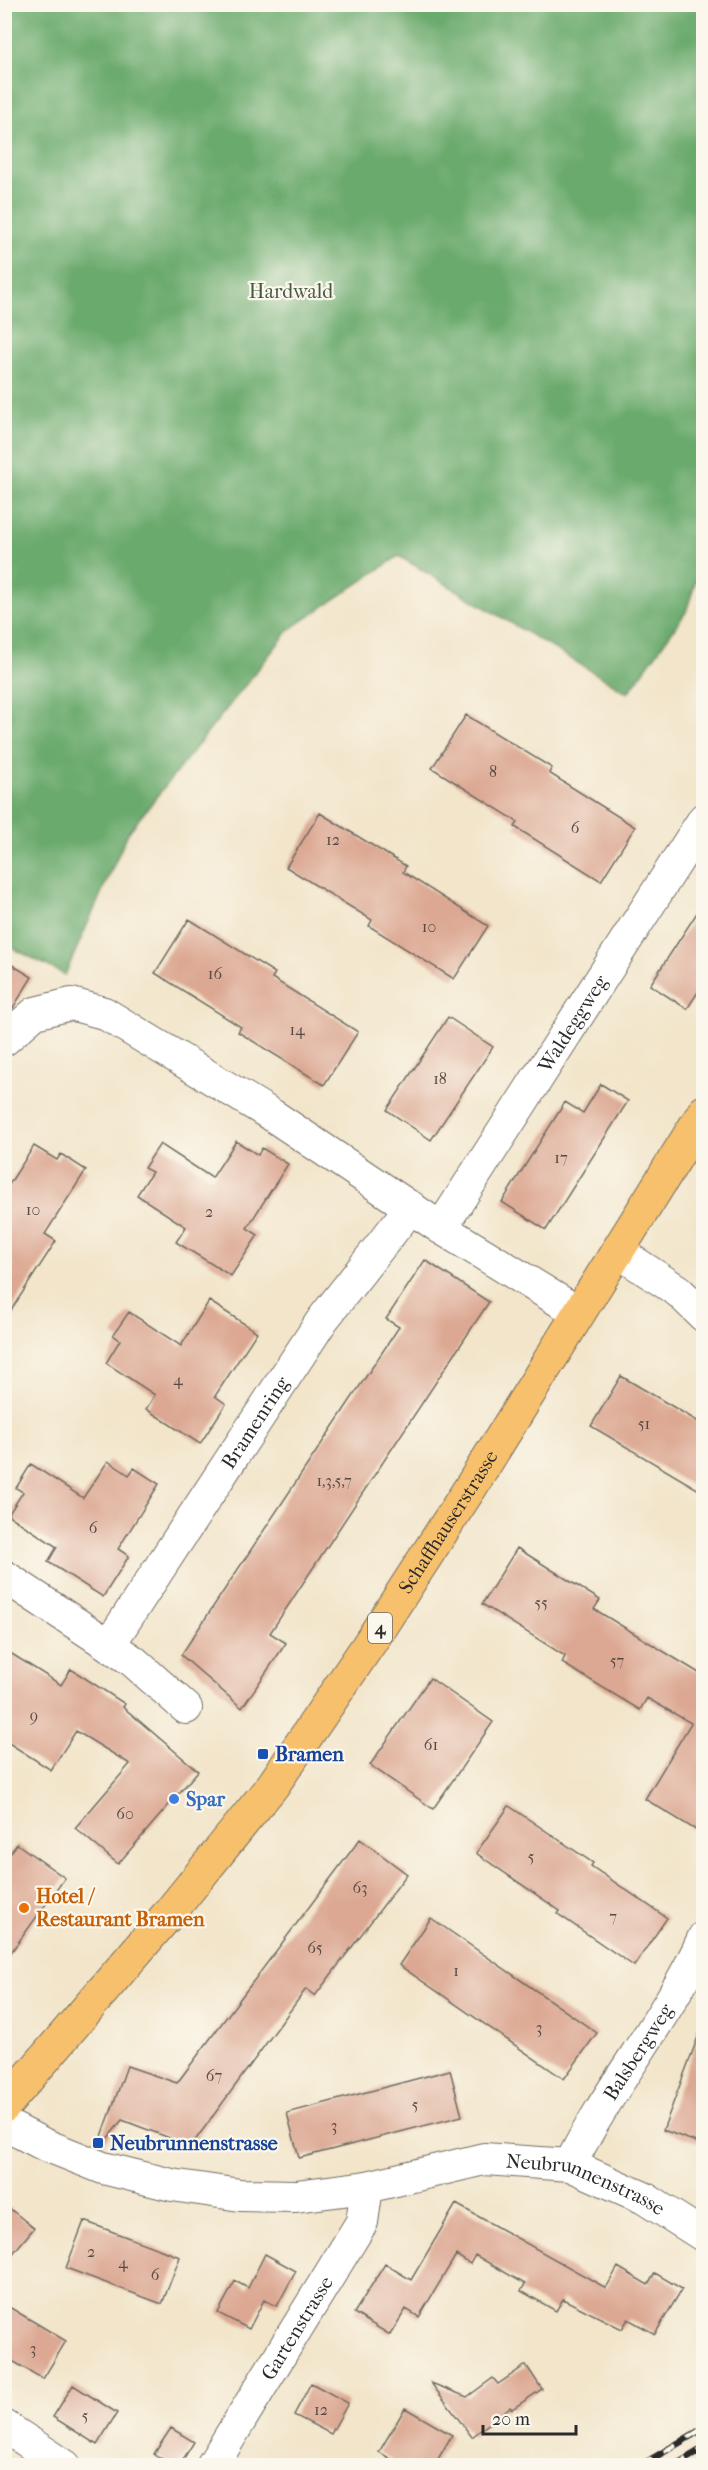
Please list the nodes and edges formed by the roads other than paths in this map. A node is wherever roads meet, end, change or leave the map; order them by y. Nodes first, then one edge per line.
1 (704, 819) edge
2 (4, 1040) edge
3 (704, 1112) edge
4 (411, 1208) junction
5 (441, 1228) junction
6 (617, 1251) junction
7 (579, 1313) junction
8 (704, 1316) edge
9 (4, 1576) edge
10 (109, 1645) junction
11 (186, 1708) dead end
12 (704, 1937) edge
13 (4, 2106) edge
14 (4, 2124) edge
15 (570, 2165) junction
16 (367, 2187) junction
17 (704, 2236) edge
18 (4, 2426) edge
19 (64, 2466) edge
20 (212, 2466) edge

1 - 5 street, Waldeggweg
2 - 4 street
3 - 6 main road, Schaffhauserstrasse / 4
4 - 5 street
4 - 10 street, Bramenring
5 - 7 street
6 - 7 main road, Schaffhauserstrasse / 4
6 - 8 street
7 - 13 main road, Schaffhauserstrasse / 4
9 - 10 street
10 - 11 street
12 - 15 street, Balsbergweg
14 - 16 street, Neubrunnenstrasse
15 - 16 street, Neubrunnenstrasse
15 - 17 street, Neubrunnenstrasse
16 - 20 street, Gartenstrasse
18 - 19 street

